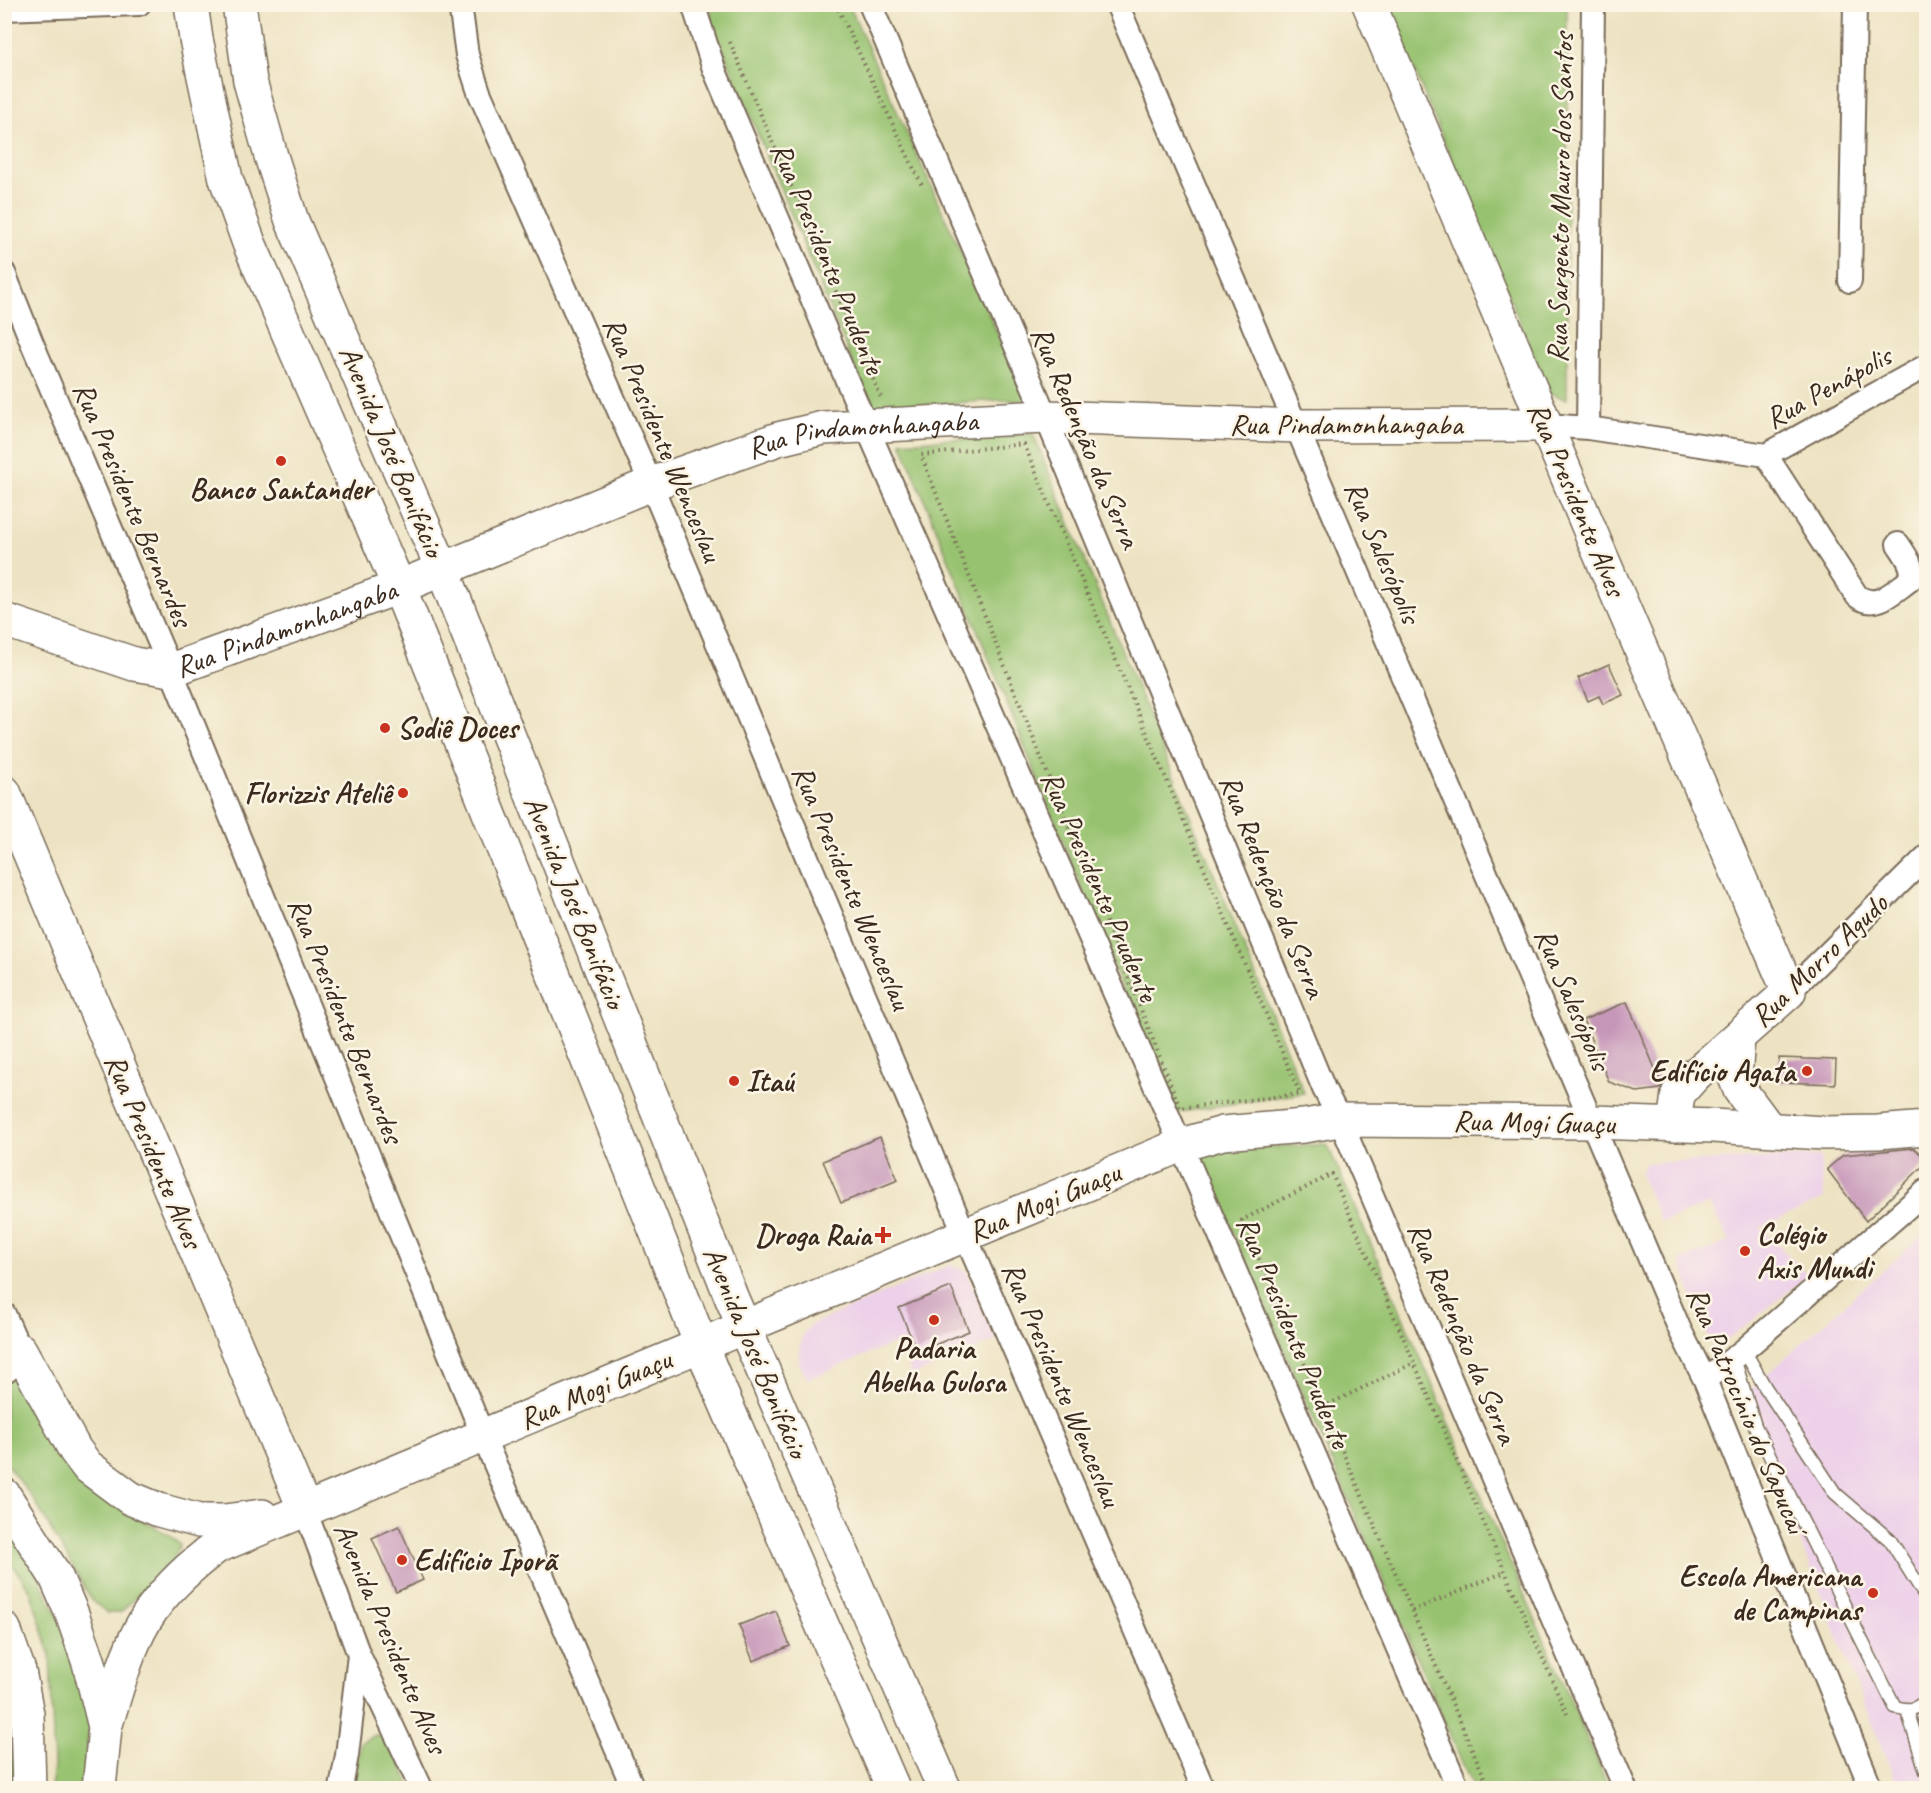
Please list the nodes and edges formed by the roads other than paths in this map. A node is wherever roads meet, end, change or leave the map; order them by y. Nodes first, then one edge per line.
1 (139, 4) edge
2 (191, 4) edge
3 (239, 4) edge
4 (460, 4) edge
5 (693, 4) edge
6 (870, 4) edge
7 (1117, 4) edge
8 (1369, 4) edge
9 (1593, 4) edge
10 (1855, 4) edge
11 (4, 9) edge
12 (4, 273) edge
13 (1851, 281) dead end
14 (1926, 366) edge
15 (1046, 417) junction
16 (866, 425) junction
17 (1546, 425) junction
18 (1297, 426) junction
19 (1588, 428) junction
20 (1768, 459) junction
21 (651, 484) junction
22 (1898, 544) dead end
23 (442, 568) junction
24 (399, 587) junction
25 (4, 620) edge
26 (171, 670) junction
27 (4, 792) edge
28 (1926, 856) edge
29 (1788, 993) junction
30 (1738, 1039) junction
31 (1340, 1120) junction
32 (1593, 1122) junction
33 (1674, 1125) junction
34 (1926, 1128) edge
35 (1769, 1129) junction
36 (1181, 1145) junction
37 (1926, 1191) edge
38 (965, 1235) junction
39 (4, 1314) edge
40 (744, 1327) junction
41 (700, 1345) junction
42 (1739, 1354) junction
43 (12, 1358) edge
44 (1705, 1380) junction
45 (483, 1436) junction
46 (4, 1495) edge
47 (305, 1510) junction
48 (185, 1518) junction
49 (204, 1556) junction
50 (1926, 1597) edge
51 (4, 1629) edge
52 (359, 1654) junction
53 (1926, 1700) edge
54 (1907, 1710) junction
55 (105, 1728) junction
56 (1926, 1771) edge
57 (29, 1788) edge
58 (99, 1788) edge
59 (341, 1788) edge
60 (421, 1788) edge
61 (633, 1788) edge
62 (893, 1788) edge
63 (944, 1788) edge
64 (1203, 1788) edge
65 (1458, 1788) edge
66 (1625, 1788) edge
67 (1871, 1788) edge

1 - 11 street
2 - 24 street, Avenida José Bonifácio
3 - 23 street, Avenida José Bonifácio
4 - 21 street, Rua Presidente Wenceslau
5 - 16 street, Rua Presidente Prudente
6 - 15 street, Rua Redenção da Serra
7 - 18 street, Rua Salesópolis
8 - 17 street, Rua Presidente Alves
9 - 19 street, Rua Sargento Mauro dos Santos
10 - 13 street
12 - 26 street, Rua Presidente Bernardes
14 - 20 street, Rua Penápolis
15 - 16 street, Rua Pindamonhangaba
15 - 18 street, Rua Pindamonhangaba
15 - 31 street, Rua Redenção da Serra
16 - 21 street, Rua Pindamonhangaba
16 - 36 street, Rua Presidente Prudente
17 - 18 street, Rua Pindamonhangaba
17 - 19 street, Rua Pindamonhangaba
17 - 29 street, Rua Presidente Alves
18 - 32 street, Rua Salesópolis
19 - 20 street, Rua Pindamonhangaba
20 - 22 street
21 - 23 street, Rua Pindamonhangaba
21 - 38 street, Rua Presidente Wenceslau
23 - 24 street, Rua Pindamonhangaba
23 - 40 street, Avenida José Bonifácio
24 - 26 street, Rua Pindamonhangaba
24 - 41 street, Avenida José Bonifácio
25 - 26 street, Rua Pindamonhangaba
26 - 45 street, Rua Presidente Bernardes
27 - 47 street, Rua Presidente Alves
28 - 29 street, Rua Morro Agudo
29 - 30 street, Rua Morro Agudo
30 - 33 street, Rua Morro Agudo
30 - 35 street, Rua Morro Agudo
31 - 32 street, Rua Mogi Guaçu
31 - 36 street, Rua Mogi Guaçu
31 - 66 street, Rua Redenção da Serra
32 - 33 street, Rua Mogi Guaçu
32 - 44 street, Rua Patrocínio do Sapucaí
33 - 35 street, Rua Mogi Guaçu
34 - 35 street, Rua Mogi Guaçu
36 - 38 street, Rua Mogi Guaçu
36 - 65 street, Rua Presidente Prudente
37 - 42 street
38 - 40 street, Rua Mogi Guaçu
38 - 64 street, Rua Presidente Wenceslau
39 - 43 street
40 - 41 street, Rua Mogi Guaçu
40 - 63 street, Avenida José Bonifácio
41 - 45 street, Rua Mogi Guaçu
41 - 62 street, Avenida José Bonifácio
42 - 44 street
42 - 50 lane
42 - 54 lane
43 - 48 street
44 - 67 street, Rua Patrocínio do Sapucaí
45 - 47 street, Rua Mogi Guaçu
45 - 61 street, Rua Presidente Bernardes
46 - 55 street
47 - 48 street
47 - 49 street, Rua Mogi Guaçu
47 - 52 street, Avenida Presidente Alves
48 - 49 street
49 - 55 street, Rua Mogi Guaçu
51 - 57 street
52 - 59 street
52 - 60 street, Avenida Presidente Alves
53 - 54 lane
54 - 56 lane
55 - 58 street

